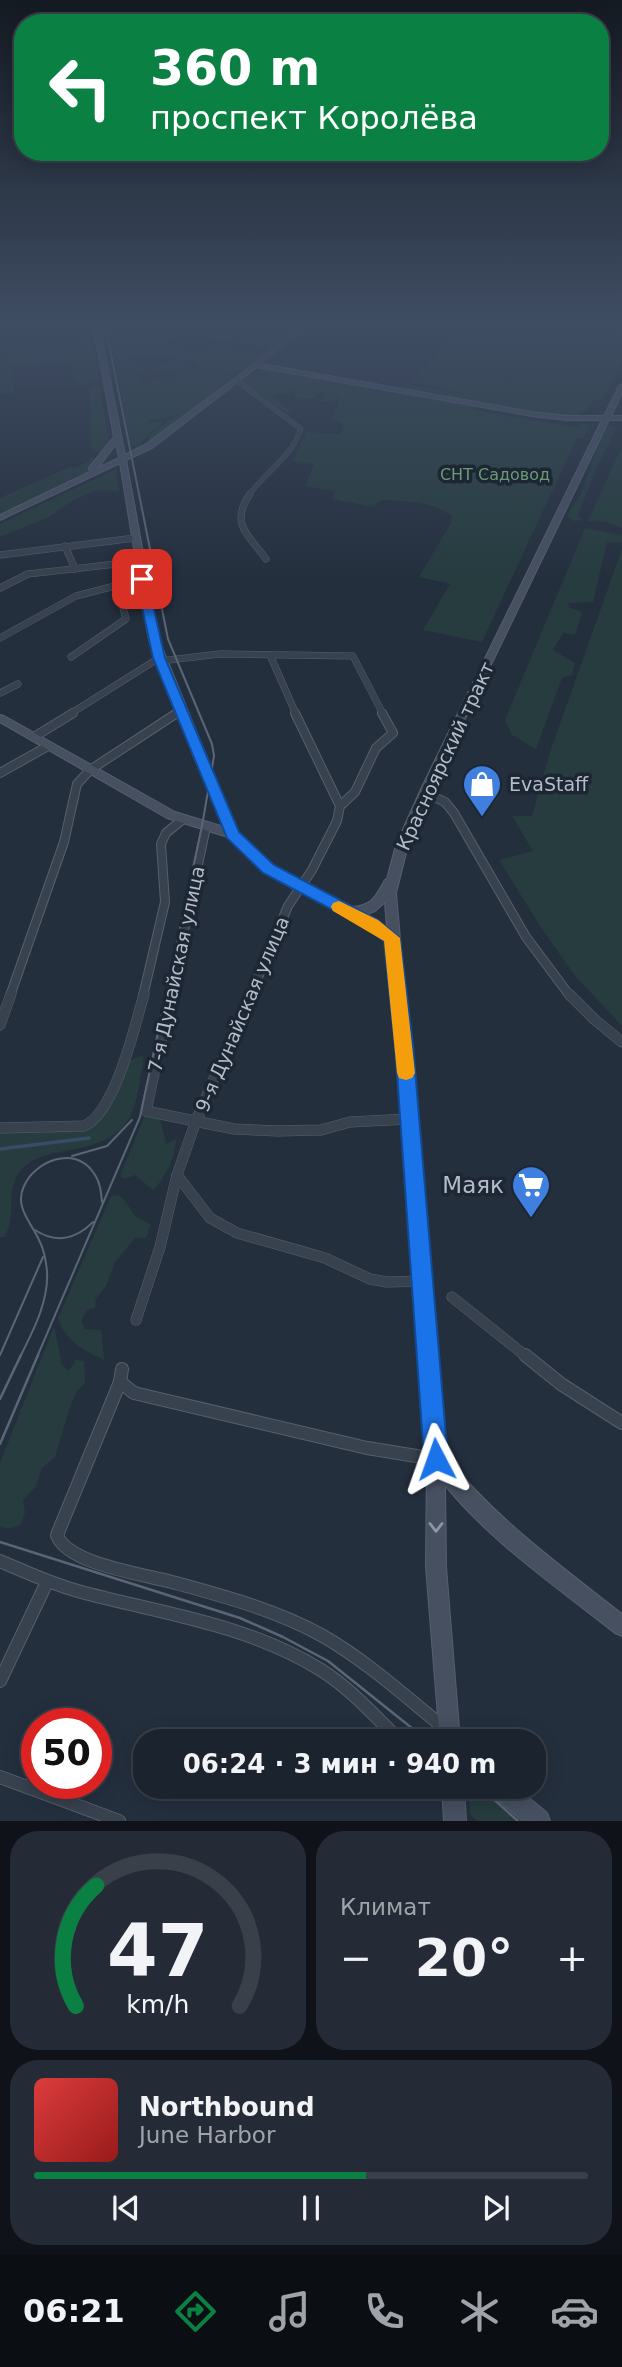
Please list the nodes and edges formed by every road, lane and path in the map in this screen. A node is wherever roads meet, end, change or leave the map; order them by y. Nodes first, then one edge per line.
1 (112, 409) edge
2 (198, 409) edge
3 (274, 409) edge
4 (504, 409) edge
5 (611, 409) edge
6 (606, 418) junction
7 (622, 418) edge
8 (118, 438) junction
9 (122, 459) junction
10 (87, 475) junction
11 (0, 518) edge
12 (135, 538) junction
13 (65, 546) junction
14 (0, 555) edge
15 (266, 559) dead end
16 (125, 563) dead end
17 (75, 569) junction
18 (142, 579) junction
19 (117, 585) junction
20 (0, 588) edge
21 (0, 638) edge
22 (270, 655) junction
23 (71, 657) dead end
24 (160, 659) junction
25 (18, 684) dead end
26 (0, 693) edge
27 (181, 710) junction
28 (0, 718) edge
29 (34, 737) junction
30 (48, 746) junction
31 (90, 770) junction
32 (0, 773) edge
33 (425, 793) junction
34 (340, 806) junction
35 (183, 820) junction
36 (206, 827) junction
37 (232, 834) junction
38 (391, 879) junction
39 (300, 887) junction
40 (341, 908) junction
41 (392, 938) junction
42 (0, 1025) edge
43 (622, 1042) edge
44 (408, 1119) junction
45 (196, 1121) junction
46 (0, 1128) edge
47 (177, 1175) junction
48 (422, 1281) junction
49 (452, 1297) dead end
50 (136, 1320) dead end
51 (622, 1423) edge
52 (436, 1459) junction
53 (0, 1561) edge
54 (47, 1581) junction
55 (622, 1626) edge
56 (0, 1681) edge
57 (388, 1729) edge
58 (440, 1729) edge
59 (449, 1729) edge
60 (0, 1777) edge
61 (452, 1799) edge
62 (513, 1799) edge
63 (119, 1821) edge
64 (455, 1821) edge
65 (538, 1821) edge

1 - 8 main road
2 - 9 main road
3 - 15 street
4 - 6 main road
5 - 6 main road, Красноярский тракт
6 - 7 main road
6 - 33 main road, Красноярский тракт
8 - 9 main road
8 - 10 main road
9 - 10 main road
9 - 12 main road
10 - 11 main road
12 - 13 street
12 - 18 main road
13 - 14 street
13 - 17 street
16 - 17 street
17 - 20 street
18 - 19 street
18 - 24 main road
19 - 21 street
19 - 23 street
22 - 24 street
22 - 34 street
22 - 34 street, 9-я Дунайская улица
24 - 27 main road
24 - 29 street
25 - 26 street
27 - 31 street
27 - 37 main road
28 - 29 main road
29 - 30 main road
30 - 31 main road
30 - 32 street
31 - 35 main road
31 - 42 street
33 - 38 main road, Красноярский тракт
33 - 43 street
34 - 39 street, 9-я Дунайская улица
35 - 36 main road
35 - 46 street
36 - 37 main road
36 - 45 street, 7-я Дунайская улица
37 - 39 main road
38 - 40 main road
38 - 41 main road, Красноярский тракт
39 - 40 main road
39 - 45 street, 9-я Дунайская улица
40 - 41 main road
41 - 44 main road, Красноярский тракт
44 - 45 street
44 - 48 main road, Красноярский тракт
45 - 47 street, 9-я Дунайская улица
47 - 48 street
47 - 50 street, 9-я Дунайская улица
48 - 52 main road, Красноярский тракт
49 - 51 street
52 - 55 main road
52 - 58 street
52 -> 59 main road, Красноярский тракт
53 - 54 street
54 - 56 street
54 - 57 street
60 - 63 street
61 - 64 main road
62 - 65 main road

